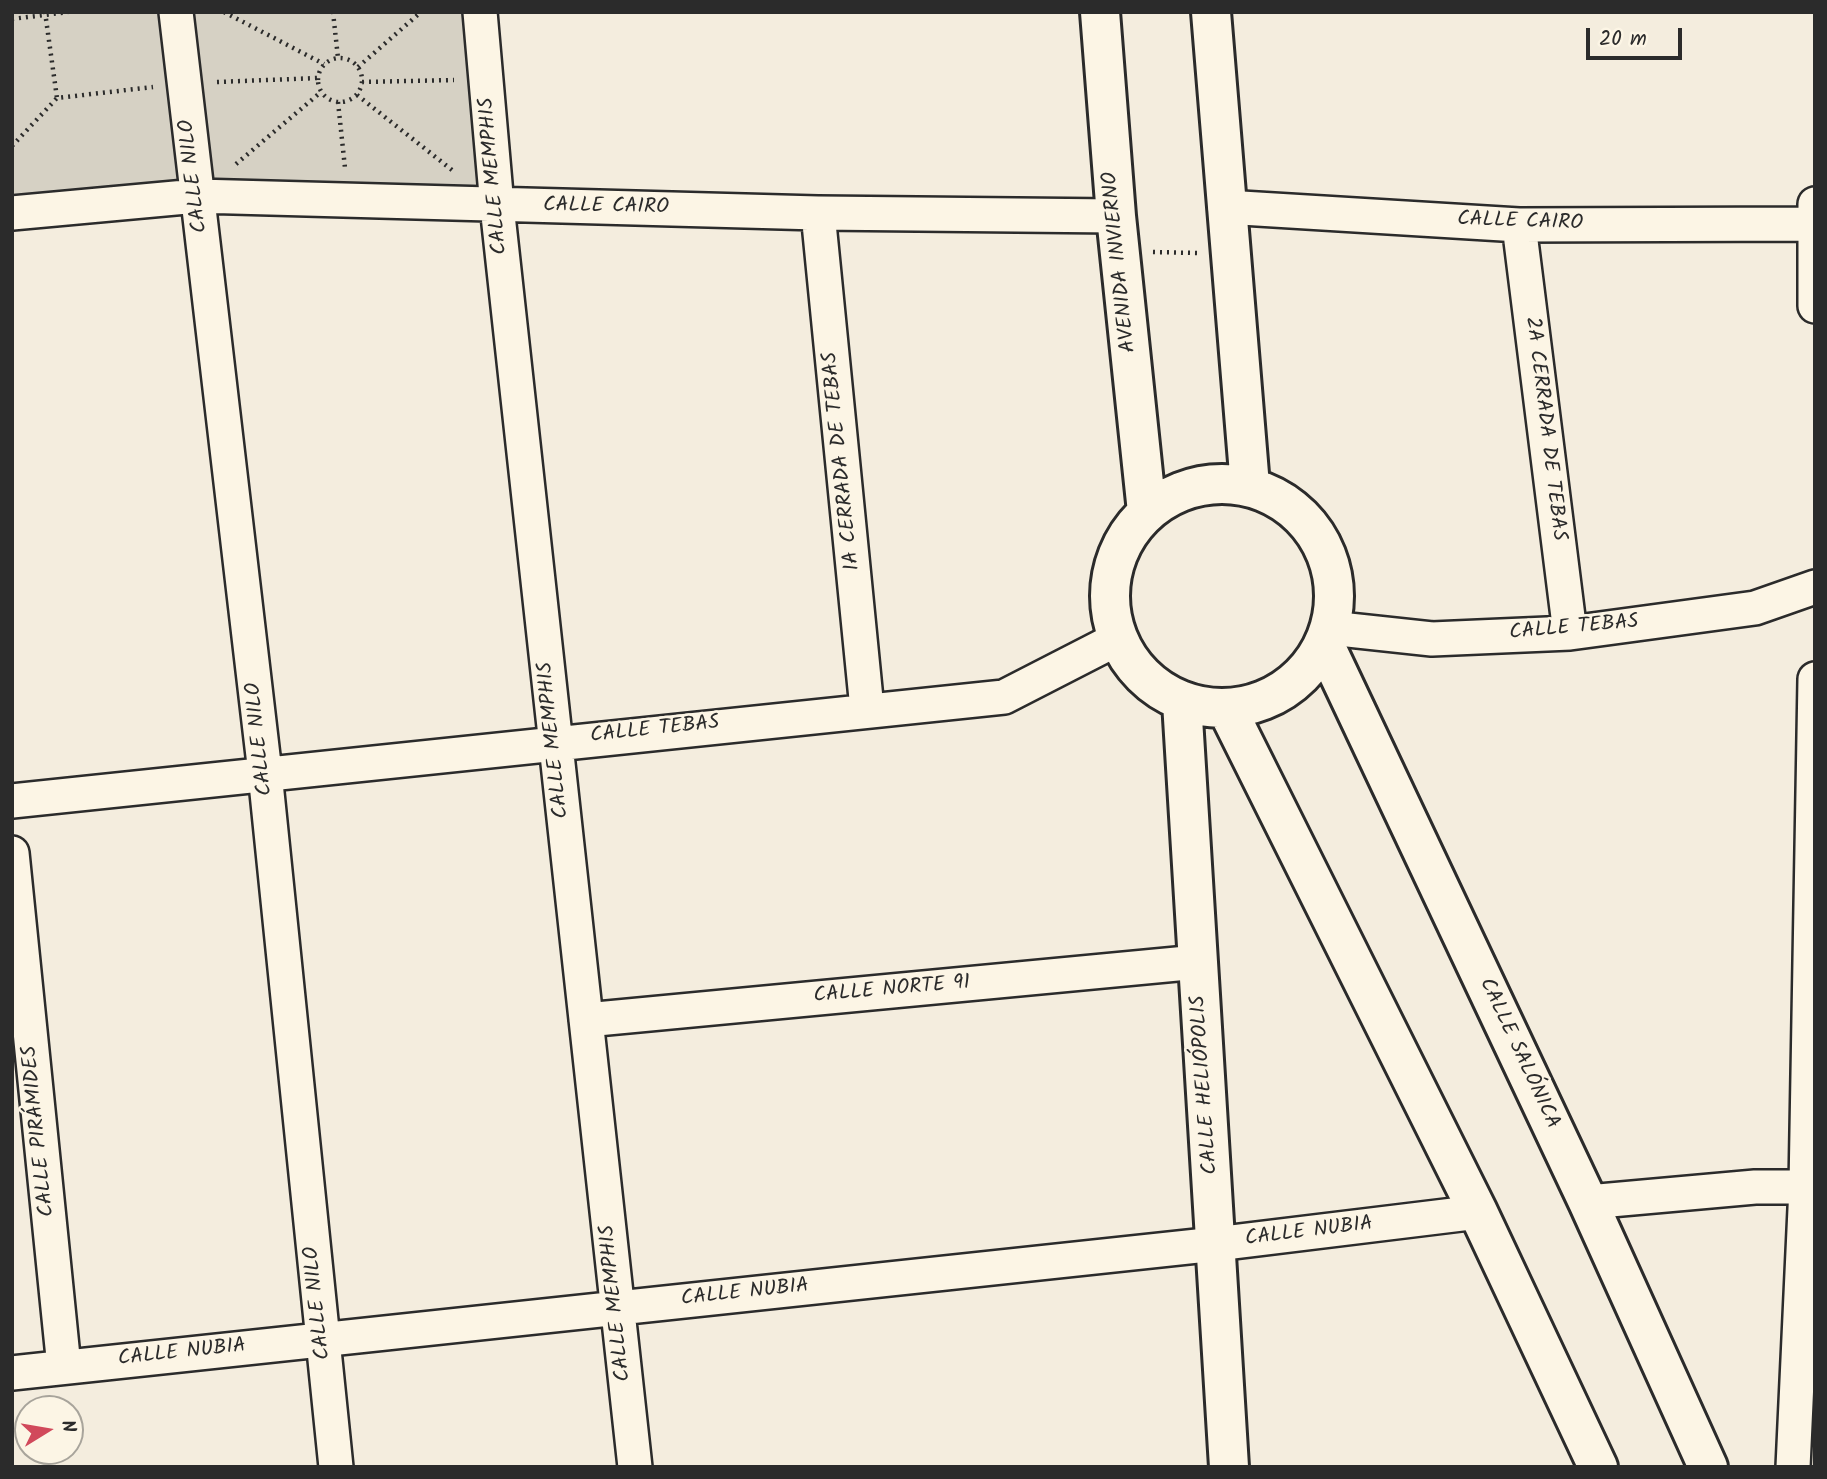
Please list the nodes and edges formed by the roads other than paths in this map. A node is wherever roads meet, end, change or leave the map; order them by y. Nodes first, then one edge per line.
1 (176, 12) edge
2 (480, 12) edge
3 (1100, 12) edge
4 (1212, 12) edge
5 (197, 197) junction
6 (1815, 202) edge
7 (496, 205) junction
8 (1226, 207) junction
9 (12, 213) edge
10 (818, 213) junction
11 (1814, 224) edge
12 (1519, 225) junction
13 (1118, 234) junction
14 (1815, 306) edge
15 (1250, 486) junction
16 (1147, 512) junction
17 (1815, 587) edge
18 (1570, 633) junction
19 (1327, 636) junction
20 (1117, 639) junction
21 (1815, 679) edge
22 (1182, 702) junction
23 (867, 709) junction
24 (1227, 709) junction
25 (555, 742) junction
26 (265, 773) junction
27 (12, 801) edge
28 (12, 853) edge
29 (1812, 885) edge
30 (1198, 962) junction
31 (586, 1020) junction
32 (1810, 1187) edge
33 (1588, 1202) junction
34 (1478, 1212) junction
35 (1216, 1244) junction
36 (618, 1308) junction
37 (323, 1339) junction
38 (64, 1367) junction
39 (12, 1373) edge
40 (336, 1467) edge
41 (635, 1467) edge
42 (1230, 1467) edge
43 (1598, 1467) edge
44 (1708, 1467) edge
45 (1793, 1467) edge

1 - 5 street, CALLE NILO
2 - 7 street, CALLE MEMPHIS
3 - 13 main road, AVENIDA INVIERNO
4 - 8 main road
5 - 7 street, CALLE CAIRO
5 - 9 street, CALLE CAIRO
5 - 26 street, CALLE NILO
6 - 11 street
7 - 10 street, CALLE CAIRO
7 - 25 street, CALLE MEMPHIS
8 - 12 street, CALLE CAIRO
8 - 15 main road
10 - 13 street, CALLE CAIRO
10 - 23 street, 1A CERRADA DE TEBAS
11 - 12 street, CALLE CAIRO
11 - 14 street
12 - 18 street, 2A CERRADA DE TEBAS
13 - 16 main road, AVENIDA INVIERNO
15 - 16 main road
15 - 19 main road
16 - 20 main road
17 - 18 street, CALLE TEBAS
18 - 19 street, CALLE TEBAS
19 - 24 main road
19 - 33 main road, CALLE SALÓNICA
20 - 22 main road
20 - 23 street, CALLE TEBAS
21 - 29 street
22 - 24 main road
22 - 30 main road, CALLE HELIÓPOLIS
23 - 25 street, CALLE TEBAS
24 - 34 main road
25 - 26 street, CALLE TEBAS
25 - 31 street, CALLE MEMPHIS
26 - 27 street, CALLE TEBAS
26 - 37 street, CALLE NILO
28 - 38 street, CALLE PIRÁMIDES
29 - 32 street
30 - 31 street, CALLE NORTE 91
30 - 35 main road, CALLE HELIÓPOLIS
31 - 36 street, CALLE MEMPHIS
32 - 33 street
32 - 45 street
33 - 44 main road, CALLE SALÓNICA
34 - 35 street, CALLE NUBIA
34 - 43 main road
35 - 36 street, CALLE NUBIA
35 - 42 main road, CALLE HELIÓPOLIS
36 - 37 street, CALLE NUBIA
36 - 41 street, CALLE MEMPHIS
37 - 38 street, CALLE NUBIA
37 - 40 street, CALLE NILO
38 - 39 street, CALLE NUBIA

